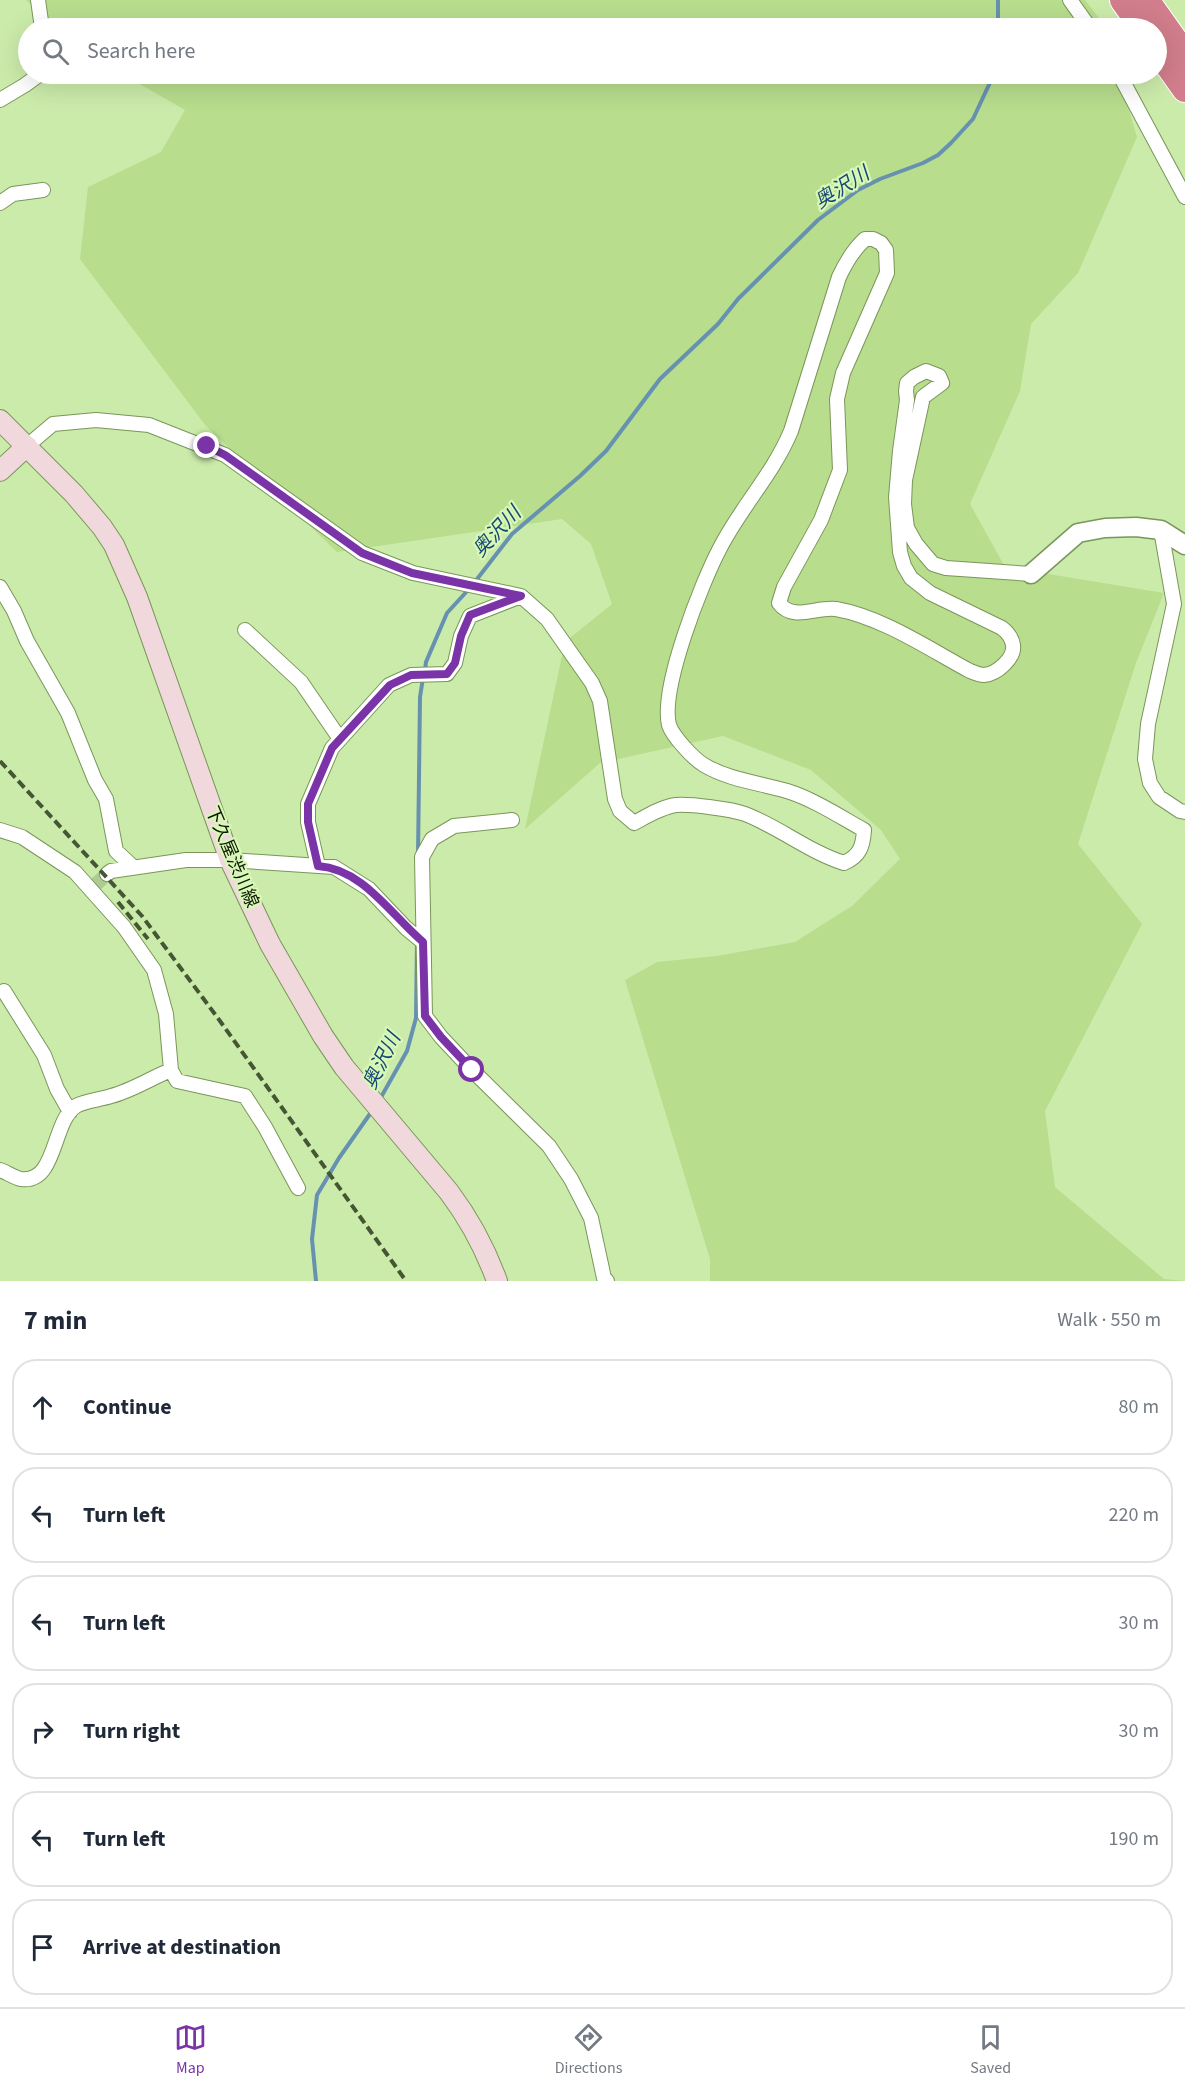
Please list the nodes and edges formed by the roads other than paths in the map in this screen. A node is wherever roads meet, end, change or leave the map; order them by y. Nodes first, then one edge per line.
1 (38, 0) edge
2 (1070, 0) edge
3 (1123, 0) edge
4 (1146, 0) edge
5 (41, 18) edge
6 (1083, 18) edge
7 (1136, 18) edge
8 (1159, 18) edge
9 (1167, 30) edge
10 (1185, 55) edge
11 (1167, 64) edge
12 (27, 84) edge
13 (1124, 84) edge
14 (1185, 89) edge
15 (0, 100) edge
16 (43, 190) dead end
17 (1185, 197) edge
18 (0, 203) edge
19 (1, 422) edge
20 (27, 446) junction
21 (0, 471) edge
22 (1161, 530) junction
23 (1185, 545) edge
24 (1031, 574) joint
25 (0, 587) edge
26 (521, 596) junction
27 (245, 630) dead end
28 (340, 739) junction
29 (1185, 812) edge
30 (512, 820) dead end
31 (0, 830) edge
32 (230, 860) junction
33 (318, 866) junction
34 (131, 868) junction
35 (107, 874) tunnel mouth
36 (423, 942) junction
37 (4, 991) dead end
38 (171, 1070) junction
39 (70, 1112) junction
40 (0, 1170) edge
41 (298, 1188) dead end
42 (497, 1281) edge
43 (607, 1281) edge

1 - 5 street
2 - 6 street
3 - 7 highway
4 - 8 highway
9 - 10 highway
11 - 14 highway
12 - 15 street
13 - 17 street
16 - 18 street
19 - 20 main road, 下久屋渋川線
20 - 21 main road
20 - 26 street
20 - 32 main road, 下久屋渋川線
22 - 23 street
22 - 24 street
22 - 29 street
24 - 26 street
25 - 34 street
26 - 28 street
27 - 28 street
28 - 33 street
30 - 36 street
31 - 38 street
32 - 33 street
32 - 34 street
32 - 42 main road, 下久屋渋川線
33 - 36 street
34 - 35 street
36 - 43 street
37 - 39 street
38 - 39 street
38 - 41 street
39 - 40 street

